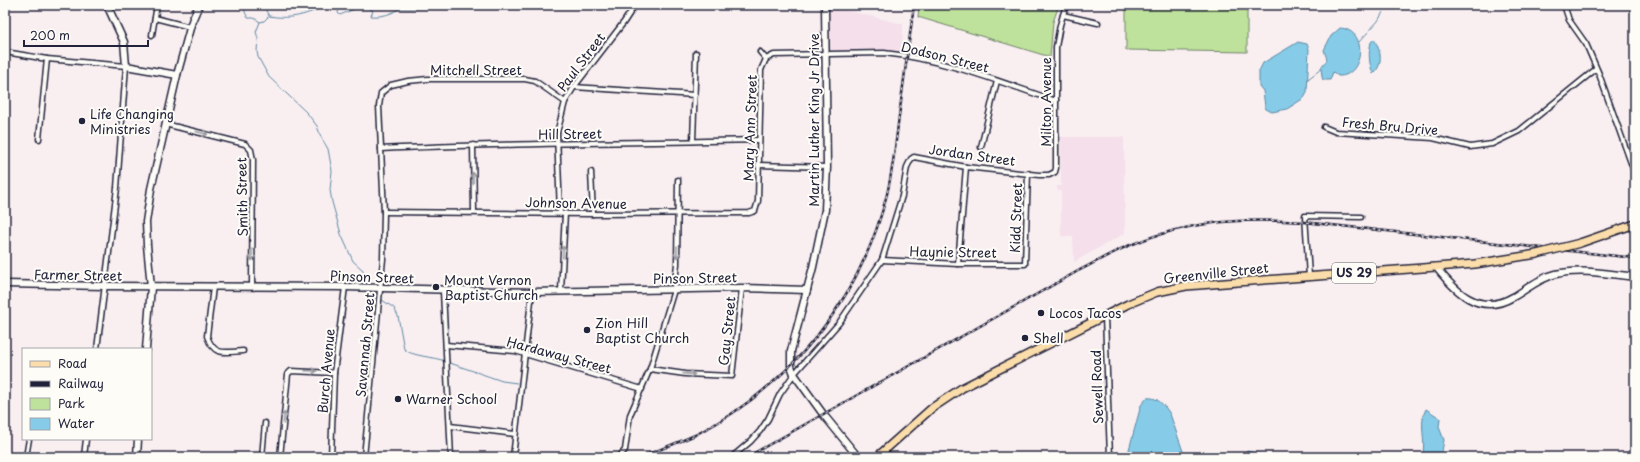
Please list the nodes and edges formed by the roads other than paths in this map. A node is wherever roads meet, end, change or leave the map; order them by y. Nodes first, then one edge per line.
1 (107, 5) edge
2 (157, 5) edge
3 (199, 5) edge
4 (635, 5) edge
5 (825, 5) edge
6 (1066, 5) edge
7 (1564, 5) edge
8 (1063, 15) junction
9 (155, 18) junction
10 (1098, 23) dead end
11 (190, 27) junction
12 (152, 35) dead end
13 (5, 52) edge
14 (696, 52) dead end
15 (760, 52) dead end
16 (826, 54) junction
17 (47, 59) junction
18 (766, 59) junction
19 (126, 66) junction
20 (1596, 69) junction
21 (176, 75) junction
22 (997, 81) junction
23 (574, 87) junction
24 (383, 91) joint
25 (695, 95) junction
26 (1056, 101) junction
27 (565, 102) junction
28 (164, 124) junction
29 (1324, 127) dead end
30 (39, 139) dead end
31 (759, 140) junction
32 (693, 142) junction
33 (473, 145) junction
34 (558, 145) junction
35 (981, 147) dead end
36 (381, 149) junction
37 (1635, 155) edge
38 (1630, 159) junction
39 (758, 165) junction
40 (966, 166) junction
41 (827, 167) junction
42 (592, 172) dead end
43 (1028, 173) junction
44 (1635, 174) edge
45 (678, 180) dead end
46 (758, 198) joint
47 (384, 212) junction
48 (474, 212) junction
49 (562, 213) junction
50 (593, 214) junction
51 (678, 214) junction
52 (1361, 217) dead end
53 (1635, 224) edge
54 (882, 260) junction
55 (958, 264) junction
56 (1025, 264) joint
57 (1436, 267) junction
58 (1309, 276) junction
59 (1635, 277) edge
60 (5, 284) edge
61 (105, 286) junction
62 (151, 287) junction
63 (213, 287) junction
64 (252, 287) junction
65 (345, 287) junction
66 (742, 288) junction
67 (380, 289) junction
68 (444, 290) junction
69 (674, 290) junction
70 (807, 290) junction
71 (561, 291) junction
72 (532, 292) junction
73 (1104, 316) junction
74 (446, 345) junction
75 (97, 348) edge
76 (146, 348) edge
77 (243, 351) dead end
78 (524, 354) junction
79 (650, 369) junction
80 (334, 373) junction
81 (794, 374) junction
82 (642, 389) junction
83 (265, 423) dead end
84 (450, 426) junction
85 (515, 434) junction
86 (29, 440) edge
87 (86, 440) edge
88 (138, 440) edge
89 (26, 457) edge
90 (84, 457) edge
91 (137, 457) edge
92 (262, 457) edge
93 (280, 457) edge
94 (331, 457) edge
95 (364, 457) edge
96 (451, 457) edge
97 (513, 457) edge
98 (619, 457) edge
99 (732, 457) edge
100 (858, 457) edge
101 (876, 457) edge
102 (1110, 457) edge

1 - 19 street
2 - 9 street
3 - 11 street
4 - 23 street, Paul Street
5 - 16 street, Martin Luther King Jr Drive
6 - 8 street, Milton Avenue
7 - 20 street
8 - 10 street
8 - 26 street, Milton Avenue
9 - 11 street
9 - 12 street
11 - 21 street
13 - 17 street
14 - 25 street
15 - 18 street, Mary Ann Street
16 - 18 street, Mary Ann Street
16 - 22 street, Dodson Street
16 - 41 street, Martin Luther King Jr Drive
17 - 19 street
17 - 30 street
18 - 31 street, Mary Ann Street
19 - 21 street
19 - 61 street
20 - 29 street, Fresh Bru Drive
20 - 38 street
21 - 28 street
22 - 26 street, Dodson Street
22 - 35 street
23 - 25 street
23 - 27 street, Paul Street
24 - 27 street, Mitchell Street
24 - 36 street, Savannah Street
25 - 32 street
26 - 43 street, Milton Avenue
27 - 34 street, Paul Street
28 - 62 street
28 -> 64 street, Smith Street
31 - 32 street, Hill Street
31 - 39 street, Mary Ann Street
32 - 34 street, Hill Street
33 - 34 street, Hill Street
33 - 36 street, Hill Street
48 -> 33 street
34 - 49 street, Paul Street
36 - 47 street, Savannah Street
37 - 38 street
38 - 44 street
39 - 41 street
39 - 46 street, Mary Ann Street
40 - 43 street, Jordan Street
40 - 54 street, Jordan Street
40 - 55 street
41 - 70 street, Martin Luther King Jr Drive
42 - 50 street
43 - 56 street, Kidd Street
45 - 51 street
46 - 51 street, Johnson Avenue
47 - 48 street, Johnson Avenue
47 - 67 street, Savannah Street
48 - 49 street, Johnson Avenue
49 - 50 street, Johnson Avenue
71 -> 49 street, Paul Street
50 - 51 street, Johnson Avenue
51 -> 69 street
52 - 58 street
53 - 57 main road, US 29, bridge
54 - 55 street, Haynie Street
54 - 81 street
55 - 56 street, Haynie Street
57 - 58 main road, Greenville Street / US 29
57 - 59 street
58 - 73 main road, Greenville Street / US 29
60 - 61 street, Farmer Street
61 - 62 street, Farmer Street
61 - 75 street
62 - 63 street, Pinson Street
62 - 76 street
63 - 64 street, Pinson Street
63 - 77 street
64 - 65 street, Pinson Street
65 - 67 street, Pinson Street
65 - 80 street, Burch Avenue
66 - 69 street, Pinson Street
66 - 70 street, Pinson Street
79 -> 66 street, Gay Street
67 - 68 street, Pinson Street
67 - 95 street, Savannah Street
68 - 72 street, Pinson Street
68 - 74 street
69 - 71 street, Pinson Street
69 - 79 street
70 - 81 street, Martin Luther King Jr Drive
71 - 72 street, Pinson Street
72 - 78 street
73 - 101 main road, Greenville Street / US 29
73 - 102 street, Sewell Road
74 - 78 street, Hardaway Street
74 - 84 street
78 - 82 street, Hardaway Street
78 - 85 street
79 - 82 street
93 -> 80 street
80 - 94 street, Burch Avenue
81 - 99 street
81 - 100 street
82 - 98 street
83 - 92 street
84 - 85 street
84 - 96 street
85 - 97 street
86 - 89 street
87 - 90 street
88 - 91 street

